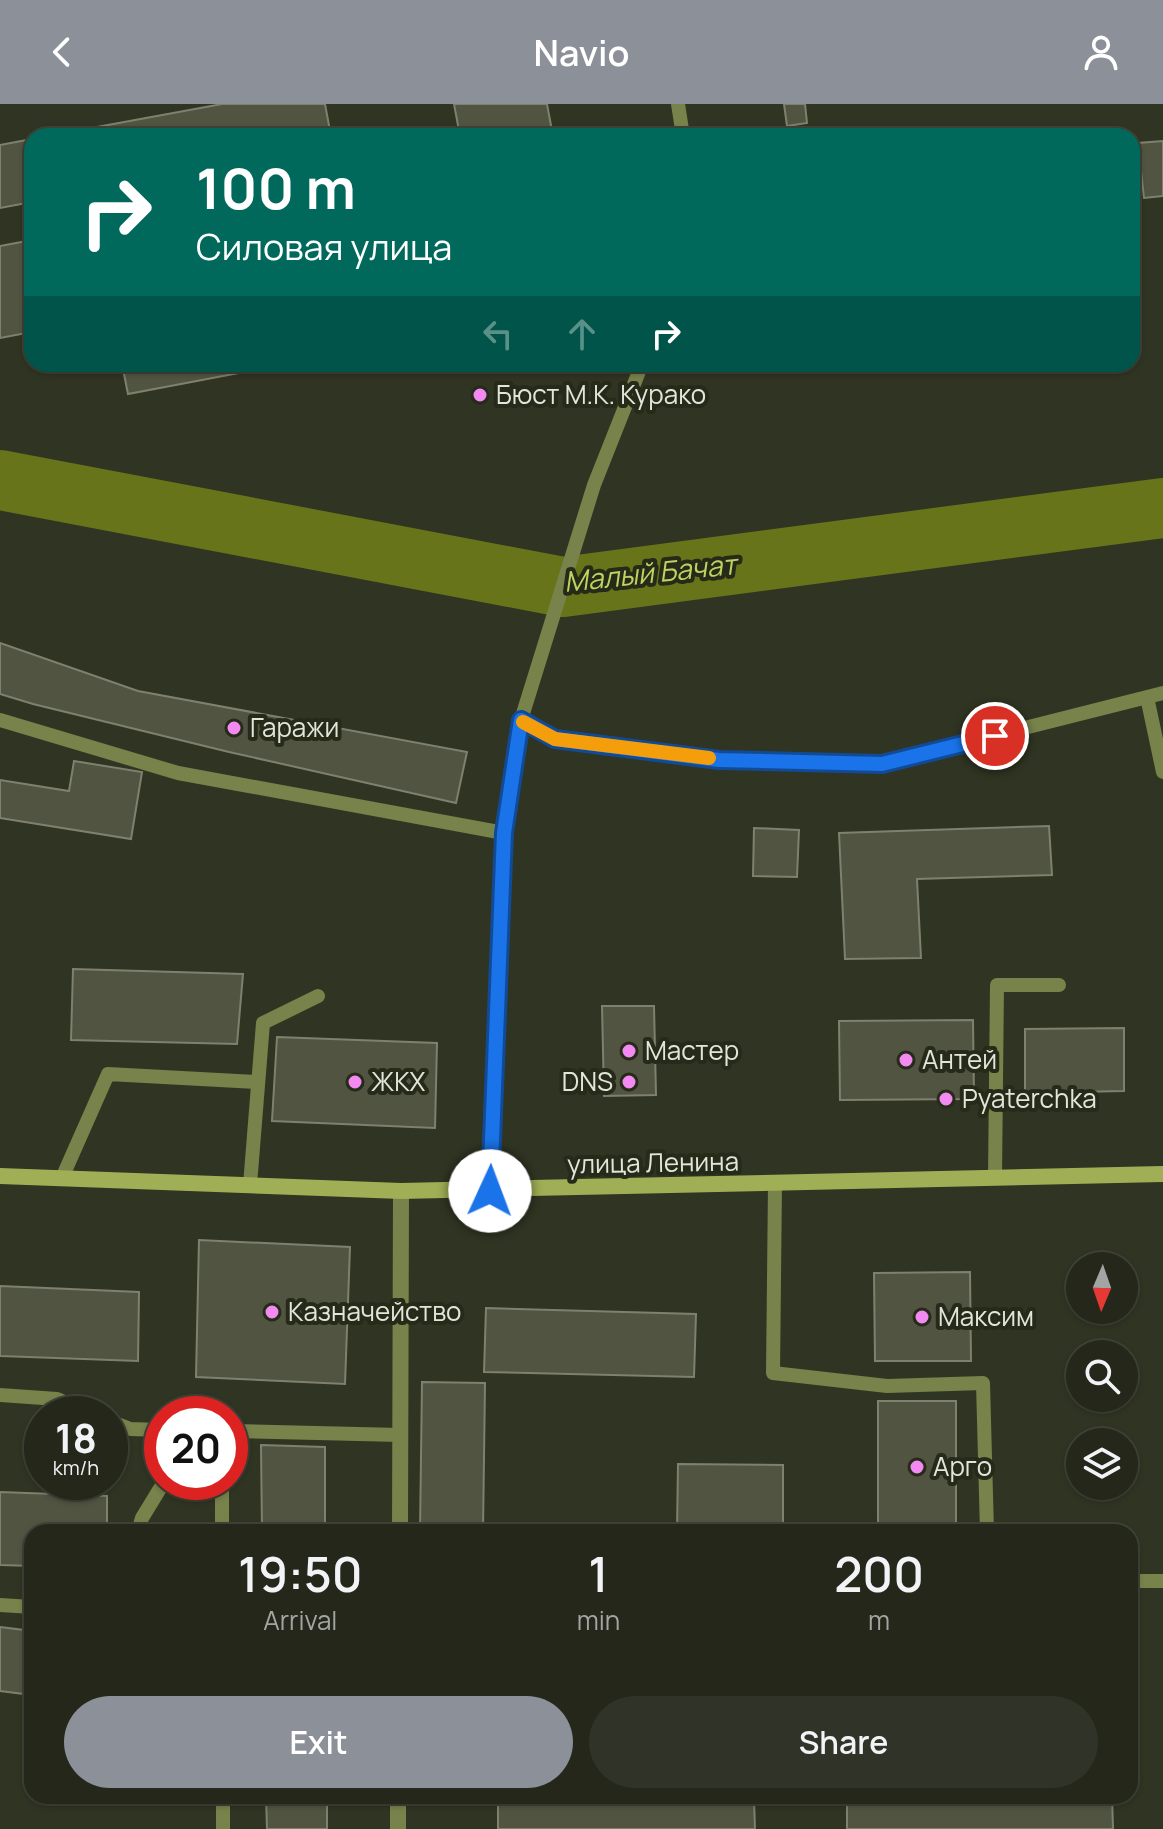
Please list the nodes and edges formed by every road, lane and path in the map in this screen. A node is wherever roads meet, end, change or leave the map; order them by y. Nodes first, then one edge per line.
1 (678, 104) edge
2 (682, 128) edge
3 (639, 372) edge
4 (1163, 693) edge
5 (1147, 697) junction
6 (0, 720) edge
7 (521, 720) junction
8 (1163, 772) edge
9 (504, 833) junction
10 (1059, 985) dead end
11 (318, 996) dead end
12 (258, 1082) junction
13 (1163, 1174) edge
14 (0, 1176) edge
15 (62, 1178) junction
16 (995, 1178) junction
17 (775, 1184) junction
18 (250, 1185) junction
19 (401, 1191) junction
20 (490, 1191) junction
21 (0, 1395) edge
22 (24, 1397) edge
23 (248, 1431) edge
24 (400, 1435) junction
25 (153, 1500) edge
26 (222, 1500) edge
27 (140, 1524) edge
28 (222, 1524) edge
29 (400, 1524) edge
30 (987, 1524) edge
31 (1138, 1581) edge
32 (1163, 1581) edge
33 (0, 1605) edge
34 (24, 1606) edge
35 (223, 1804) edge
36 (398, 1804) edge
37 (223, 1829) edge
38 (398, 1829) edge

1 - 2 lane
3 - 7 lane
4 - 5 lane
5 - 7 lane
5 - 8 lane
6 - 9 lane
7 - 9 lane
9 - 20 lane
10 - 16 lane
11 - 12 lane
12 - 15 lane
12 - 18 lane
13 - 16 street, улица Ленина
14 - 15 street, улица Ленина
15 - 18 street, улица Ленина
16 - 17 street, улица Ленина
17 - 20 street, улица Ленина
17 - 30 lane
18 - 19 street, улица Ленина
19 - 20 street, улица Ленина
19 - 24 street
21 - 22 lane
23 - 24 lane
24 - 29 street
25 - 27 lane
26 - 28 lane
31 - 32 lane
33 - 34 lane
35 - 37 lane
36 - 38 street

